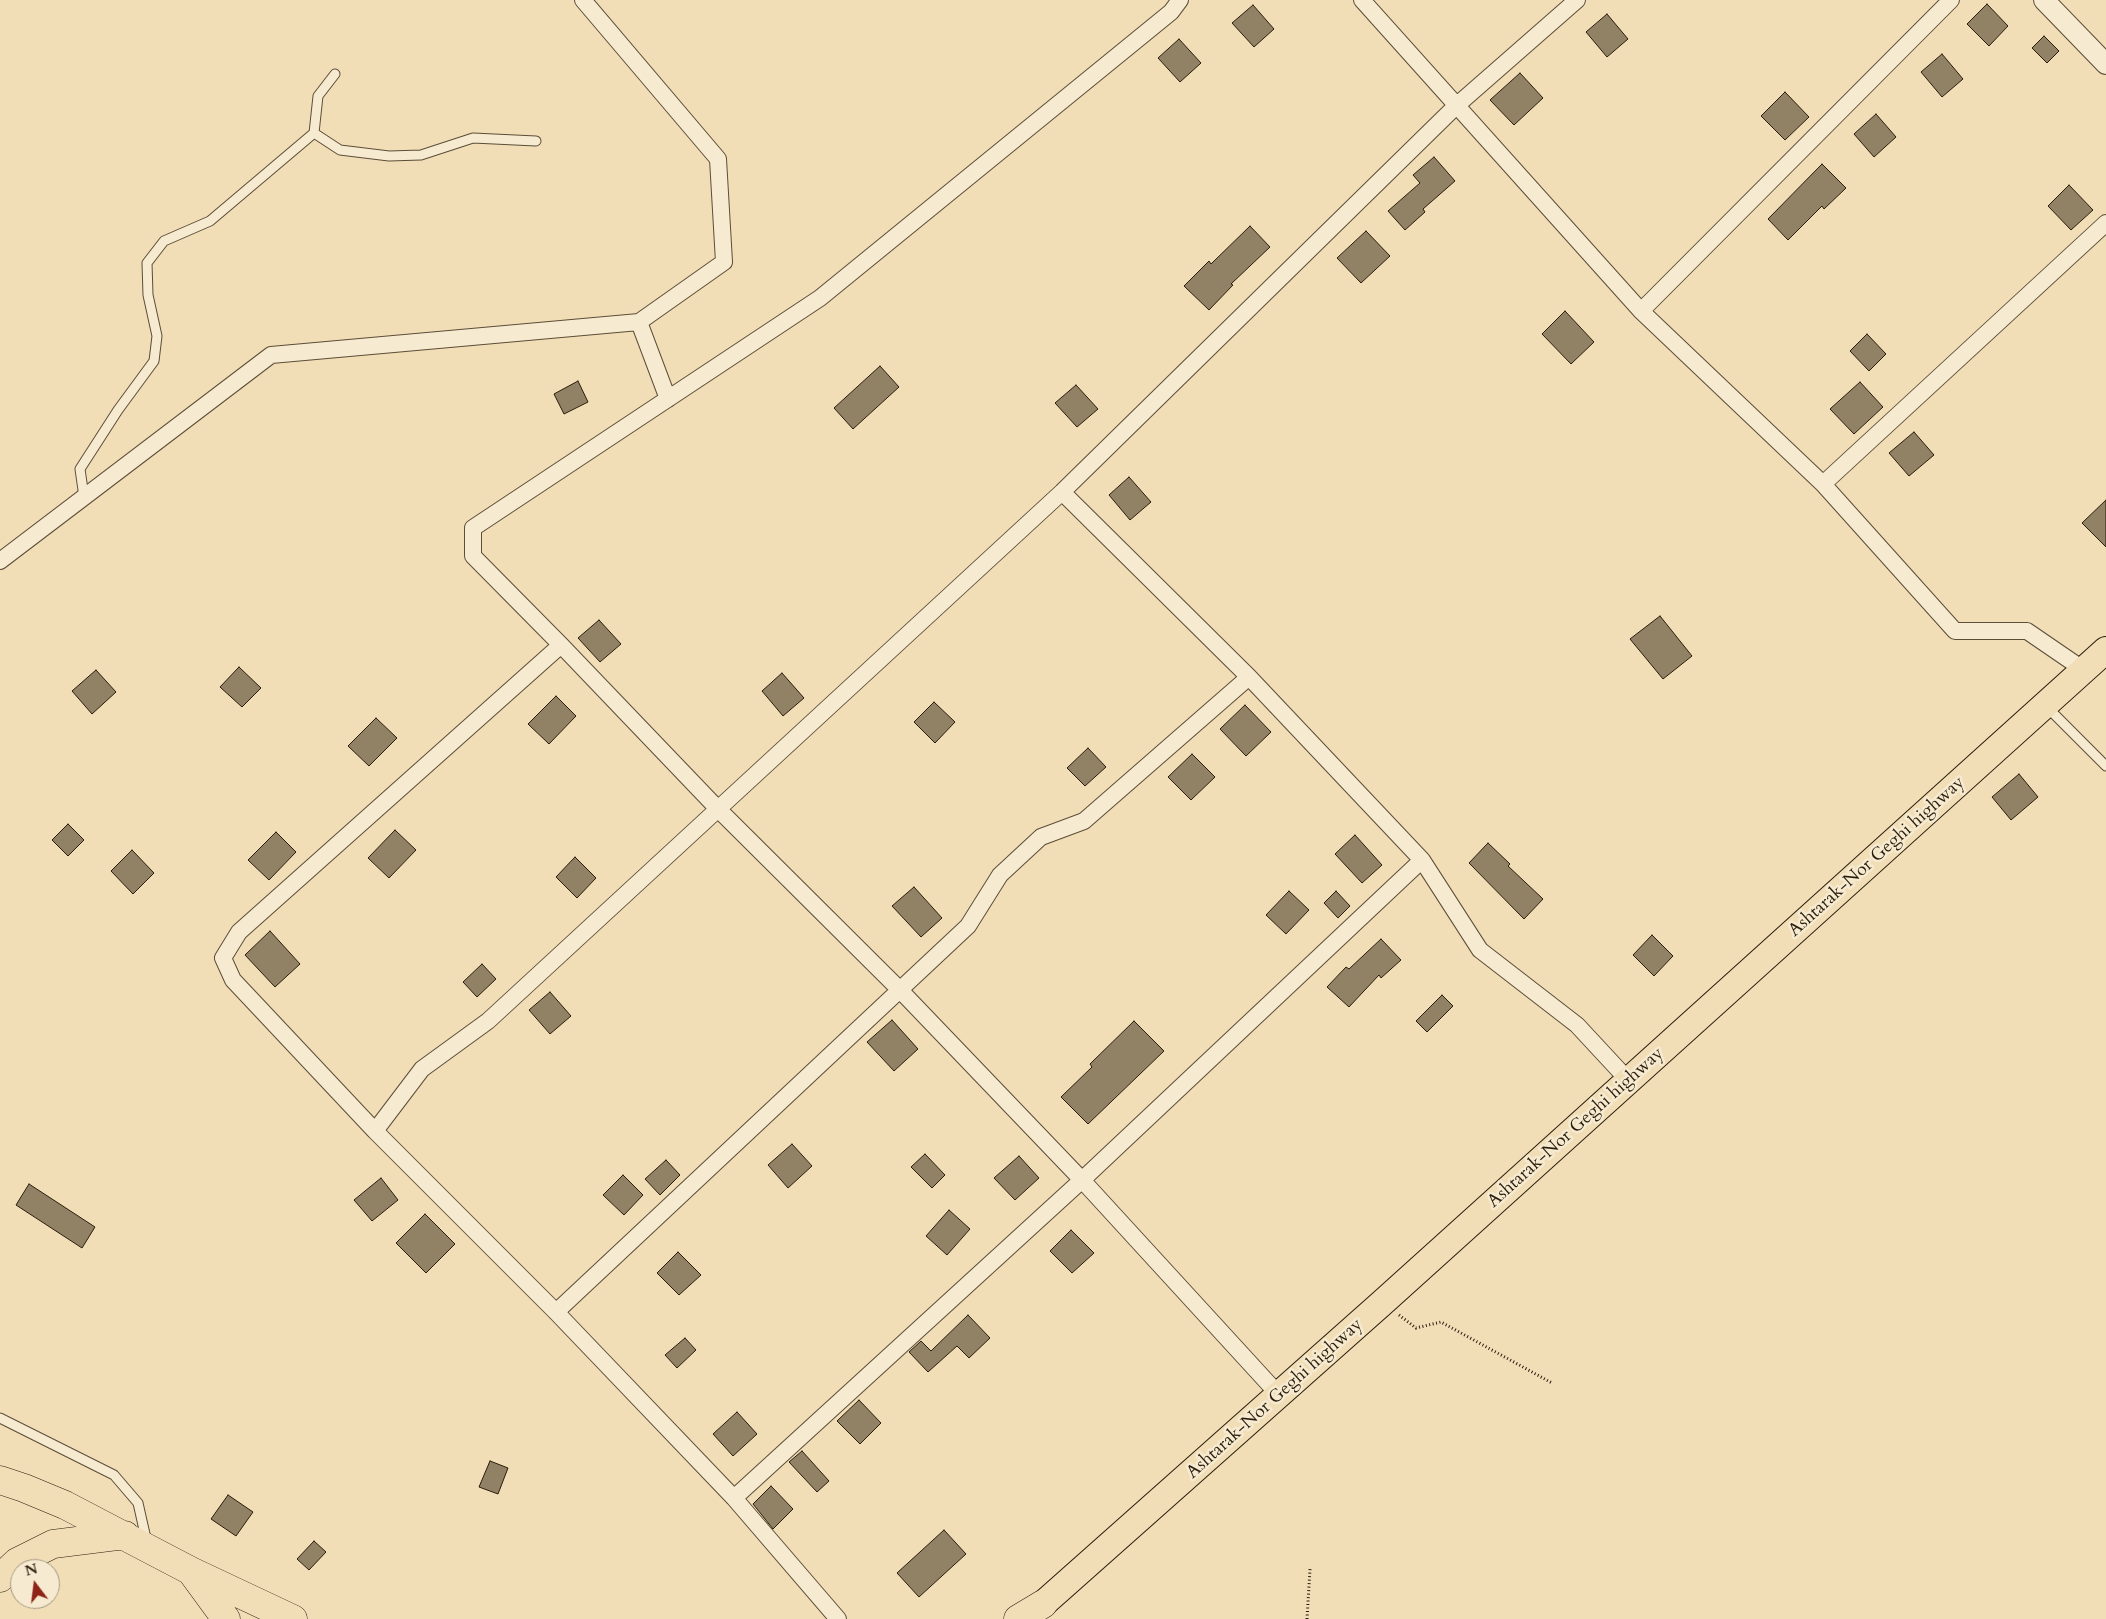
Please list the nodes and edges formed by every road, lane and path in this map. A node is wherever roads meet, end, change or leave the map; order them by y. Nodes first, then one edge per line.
1 (583, 0) edge
2 (1180, 0) edge
3 (1362, 0) edge
4 (1577, 0) edge
5 (1951, 0) edge
6 (2044, 0) edge
7 (2106, 64) edge
8 (335, 74) dead end
9 (1456, 106) junction
10 (314, 133) junction
11 (536, 141) dead end
12 (2106, 223) edge
13 (1641, 311) junction
14 (639, 322) junction
15 (668, 399) junction
16 (1823, 484) junction
17 (1062, 492) junction
18 (84, 497) junction
19 (0, 561) edge
20 (561, 645) junction
21 (2106, 650) edge
22 (2084, 670) junction
23 (1249, 677) junction
24 (2045, 705) junction
25 (2106, 766) edge
26 (718, 809) junction
27 (1422, 860) junction
28 (900, 989) junction
29 (1629, 1081) junction
30 (375, 1131) junction
31 (1082, 1180) junction
32 (1382, 1303) junction
33 (556, 1312) junction
34 (1552, 1383) dead end
35 (1279, 1395) junction
36 (0, 1418) edge
37 (0, 1480) edge
38 (734, 1498) junction
39 (136, 1541) junction
40 (1310, 1569) dead end
41 (191, 1571) junction
42 (0, 1578) edge
43 (1034, 1611) edge
44 (226, 1619) edge
45 (293, 1619) edge
46 (838, 1619) edge
47 (1018, 1619) edge
48 (1307, 1619) edge

1 - 14 street
2 - 15 street
3 - 9 street
4 - 9 street
5 - 13 street
6 - 7 street
8 - 10 lane
9 - 13 street
9 - 17 street
10 - 11 lane
10 - 18 lane
12 - 16 street
13 - 16 street
14 - 15 street
14 - 18 street
15 - 20 street
16 - 22 street
17 - 23 street
17 - 26 street
18 - 19 street
20 - 26 street
20 - 30 street
21 - 22 main road, Ashtarak-Nor Geghi highway
22 - 24 main road, Ashtarak-Nor Geghi highway
23 - 27 street
23 - 28 street
24 - 25 lane
24 - 29 main road, Ashtarak-Nor Geghi highway
26 - 28 street
26 - 30 street
27 - 29 street
27 - 31 street
28 - 31 street
28 - 33 street
29 - 32 main road, Ashtarak-Nor Geghi highway
30 - 33 street
31 - 35 street
31 - 38 street
32 - 34 path
32 - 35 main road, Ashtarak-Nor Geghi highway
33 - 38 street
35 - 43 main road, Ashtarak-Nor Geghi highway
36 - 39 lane
37 - 39 highway
38 - 46 street
39 - 41 highway
39 - 42 highway
40 - 48 path
41 - 44 highway
41 - 45 highway
43 - 47 highway

